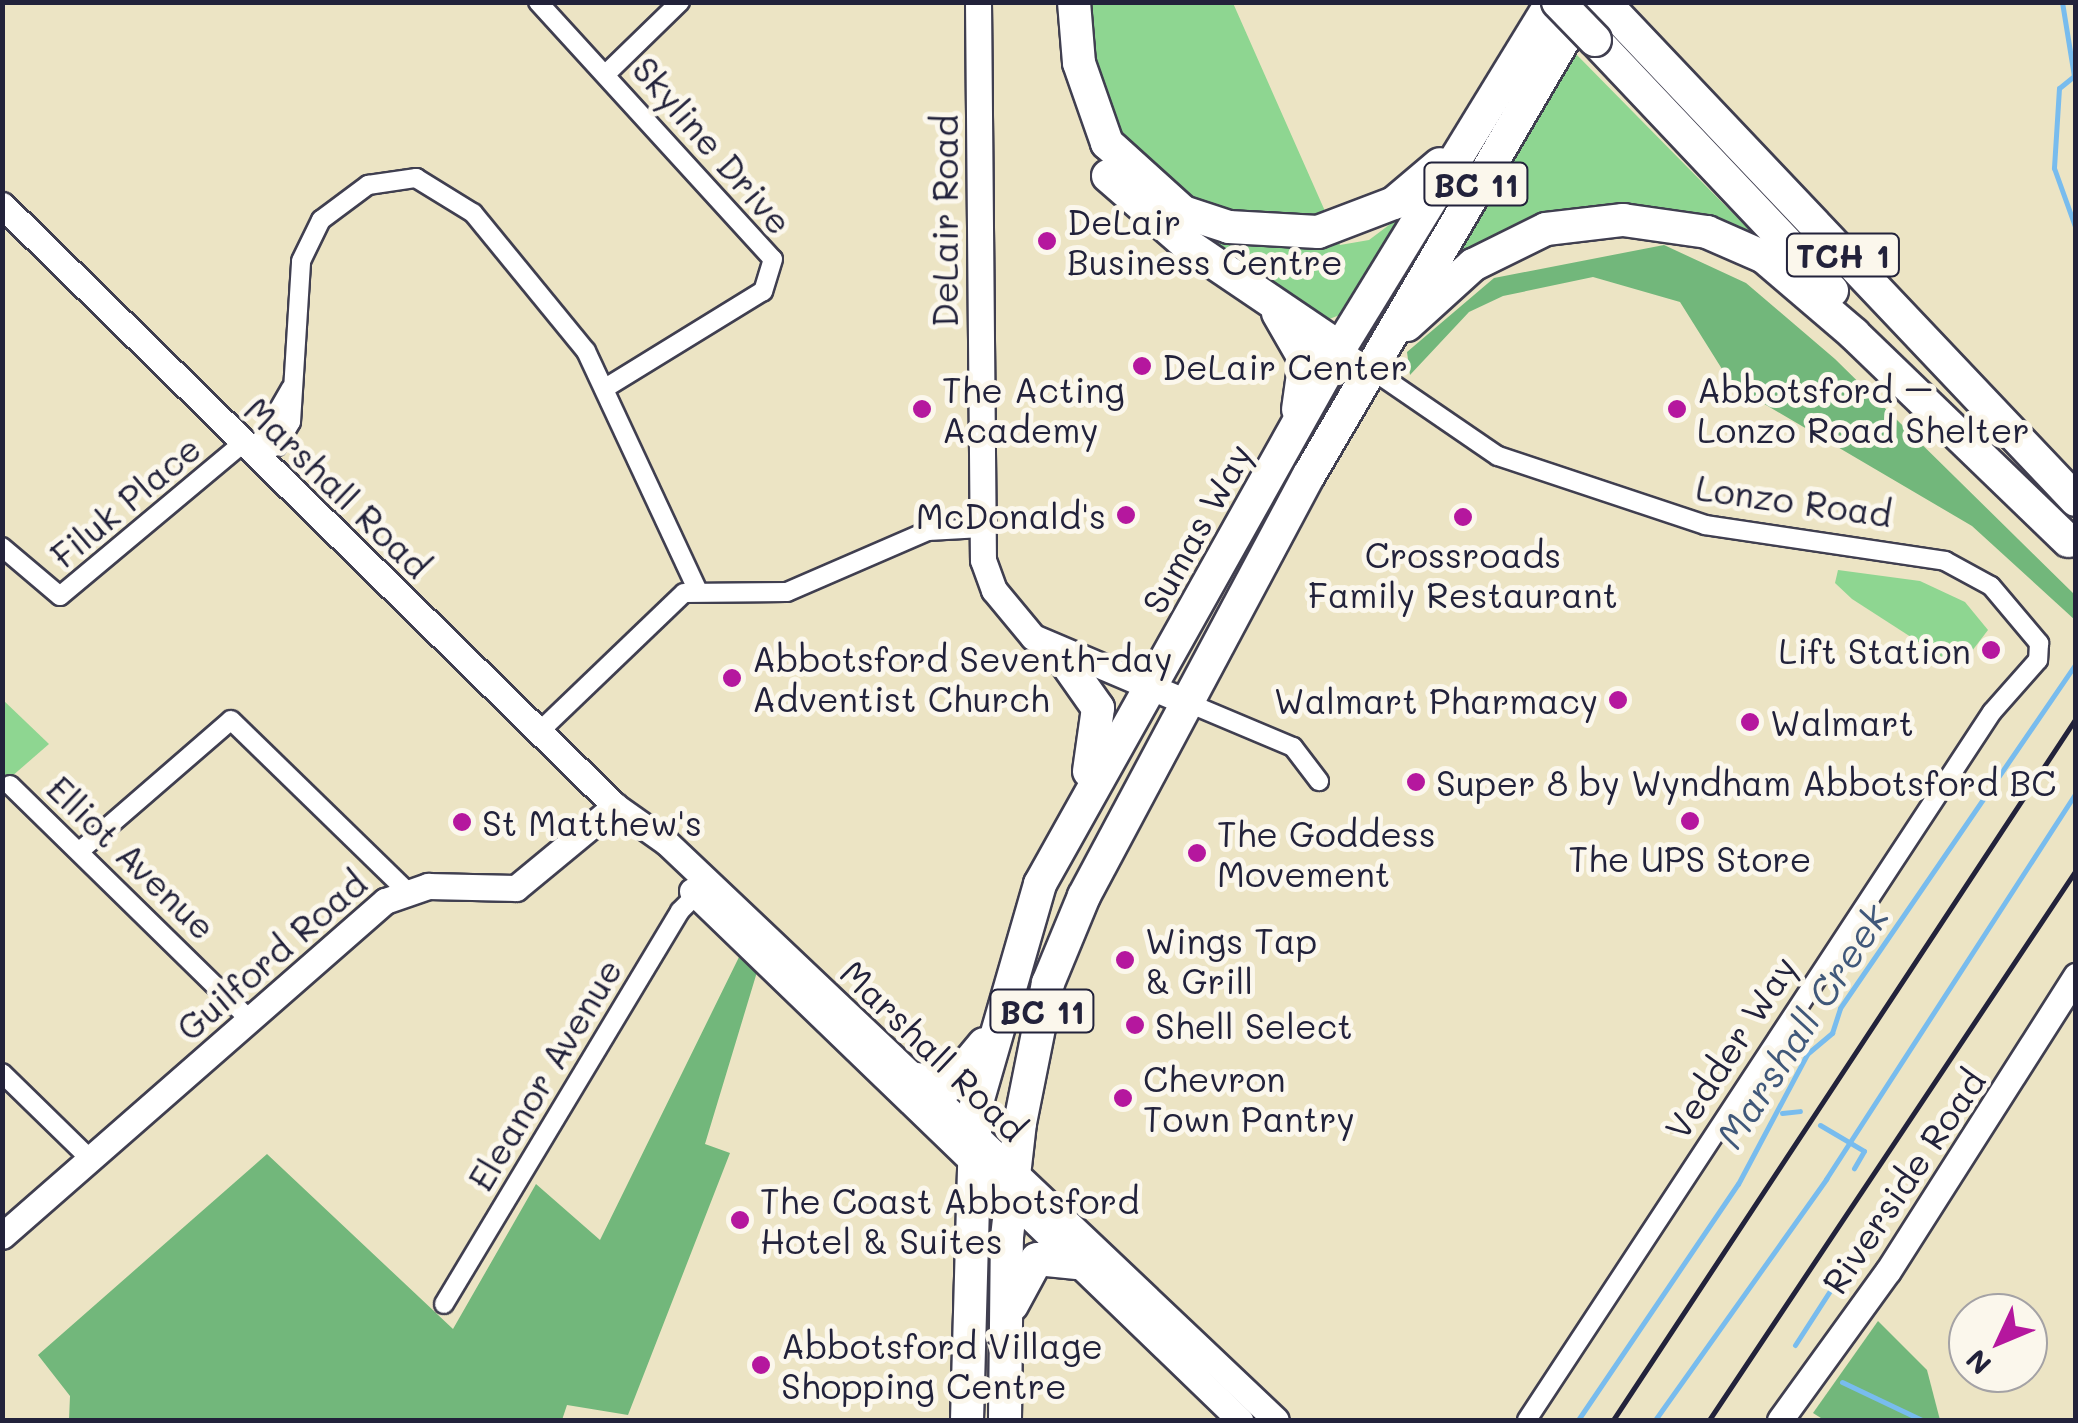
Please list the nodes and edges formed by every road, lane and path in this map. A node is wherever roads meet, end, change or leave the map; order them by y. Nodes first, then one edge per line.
1 (538, 2) edge
2 (680, 2) edge
3 (978, 2) edge
4 (1057, 2) edge
5 (1074, 2) edge
6 (1555, 2) edge
7 (1600, 5) edge
8 (607, 73) junction
9 (1476, 123) junction
10 (2, 205) edge
11 (1273, 305) junction
12 (1340, 348) junction
13 (1375, 361) junction
14 (608, 387) junction
15 (1289, 445) junction
16 (248, 449) junction
17 (2076, 500) edge
18 (982, 528) junction
19 (2072, 544) edge
20 (2, 547) edge
21 (696, 589) junction
22 (1060, 654) junction
23 (1152, 688) junction
24 (1186, 702) junction
25 (1992, 712) joint
26 (540, 731) junction
27 (1320, 781) dead end
28 (10, 785) dead end
29 (621, 811) junction
30 (1072, 824) junction
31 (81, 850) junction
32 (1103, 856) junction
33 (405, 888) junction
34 (702, 889) junction
35 (2076, 976) edge
36 (249, 1019) junction
37 (992, 1032) junction
38 (2, 1072) edge
39 (910, 1078) junction
40 (972, 1153) junction
41 (90, 1159) junction
42 (1013, 1189) junction
43 (2, 1236) edge
44 (1077, 1264) junction
45 (444, 1304) dead end
46 (1006, 1318) junction
47 (967, 1420) edge
48 (1005, 1420) edge
49 (1240, 1420) edge
50 (1276, 1420) edge
51 (1527, 1420) edge
52 (1780, 1420) edge

1 - 8 street, Skyline Drive
2 - 8 street
3 - 18 main road, DeLair Road
4 - 11 highway
5 - 9 highway
6 - 9 highway, Sumas Way / BC 11
6 - 19 highway, TCH 1, bridge
7 - 13 highway, Sumas Way / BC 11
7 - 17 highway, TCH 1
8 - 14 street, Skyline Drive
9 - 12 highway, Sumas Way / BC 11
10 - 16 main road, Marshall Road
11 - 12 highway
11 - 15 highway
12 - 13 street, Lonzo Road
12 - 15 highway, Sumas Way / BC 11
13 - 19 highway
13 - 24 highway, Sumas Way / BC 11
13 - 25 street, Lonzo Road
14 - 16 street
14 - 21 street
15 - 23 highway, Sumas Way / BC 11
16 - 20 street, Filuk Place
16 - 26 main road, Marshall Road
18 - 21 street
18 - 22 main road, DeLair Road
21 - 26 street
22 - 23 main road, DeLair Road
22 - 30 highway
23 - 24 main road, DeLair Road
23 - 30 highway, Sumas Way / BC 11
23 - 32 highway
24 - 27 street, DeLair Road
24 - 32 highway, Sumas Way / BC 11
25 - 51 street, Vedder Way
26 - 29 main road, Marshall Road
28 - 31 street, Elliot Avenue
29 - 33 main road, Guilford Road
29 - 34 main road, Marshall Road
30 - 37 highway, Sumas Way / BC 11
31 - 33 street
31 - 36 street, Elliot Avenue
32 - 42 highway, Sumas Way / BC 11
33 - 36 main road, Guilford Road
34 - 39 main road, Marshall Road
34 - 40 main road, Marshall Road
34 - 45 street, Eleanor Avenue
35 - 52 main road, Riverside Road
36 - 41 main road, Guilford Road
37 - 39 highway
37 - 40 highway, Sumas Way / BC 11
38 - 41 street
39 - 40 main road, Marshall Road
40 - 42 main road, Marshall Road
40 - 47 highway, Sumas Way / BC 11
41 - 43 main road, Guilford Road
42 - 44 main road, Marshall Road
42 - 46 highway, Sumas Way / BC 11
42 - 50 main road, Marshall Road
44 - 46 highway
44 - 49 main road, Marshall Road
46 - 48 highway, Sumas Way / BC 11

